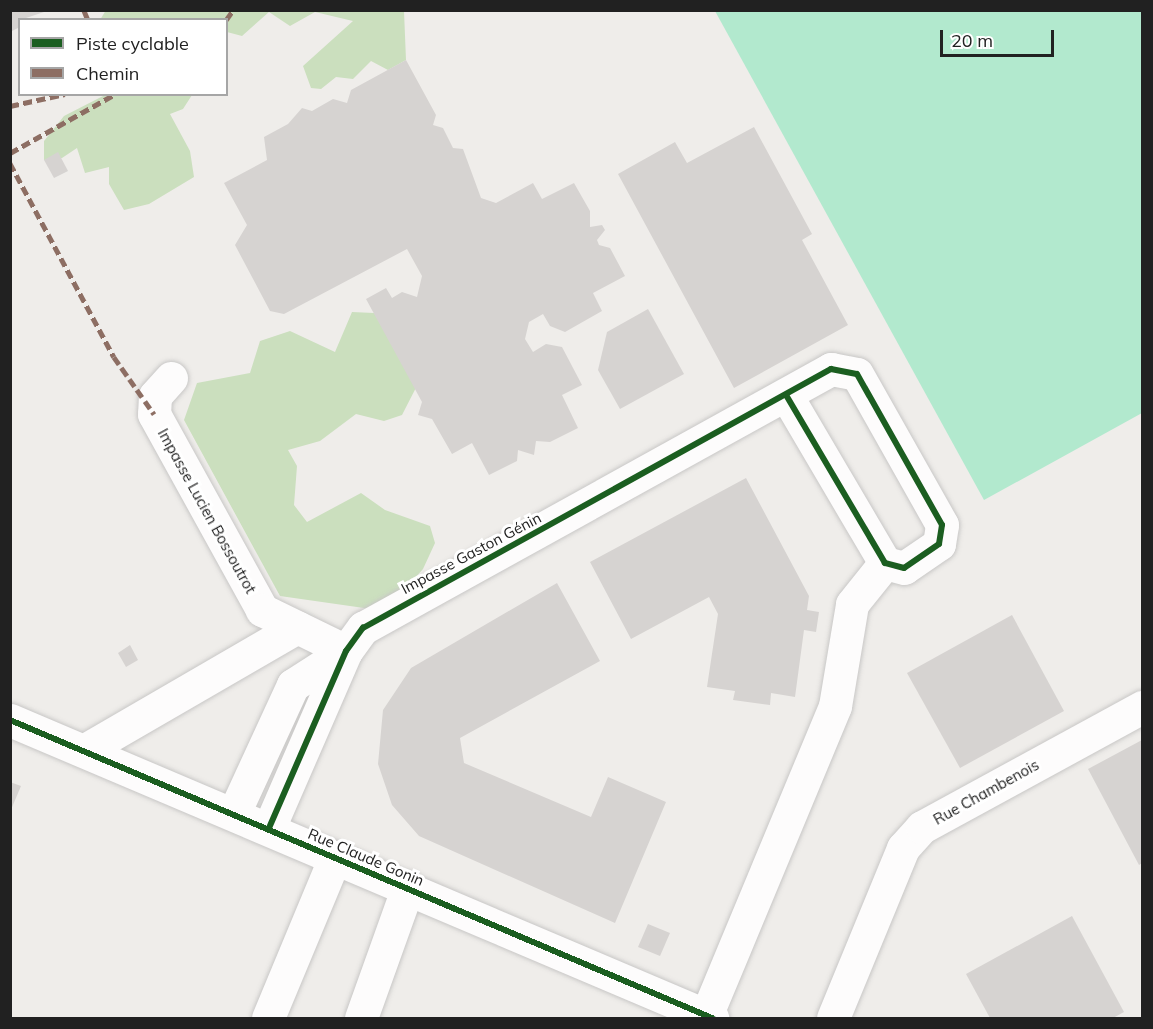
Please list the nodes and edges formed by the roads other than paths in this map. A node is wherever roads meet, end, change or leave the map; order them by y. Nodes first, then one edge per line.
1 (171, 378) dead end
2 (786, 395) junction
3 (885, 563) junction
4 (297, 627) junction
5 (346, 651) junction
6 (1143, 707) edge
7 (10, 720) edge
8 (85, 750) junction
9 (234, 813) junction
10 (269, 828) junction
11 (335, 856) junction
12 (408, 887) junction
13 (709, 1017) edge
14 (268, 1018) edge
15 (361, 1018) edge
16 (832, 1018) edge

1 - 4 street, Impasse Lucien Bossoutrot
2 - 3 street
2 - 3 street, Impasse Gaston Génin
2 - 5 street, Impasse Gaston Génin
3 - 13 street
4 - 5 street
4 - 8 street
5 - 9 street, Impasse Gaston Génin
5 - 10 street, Impasse Gaston Génin
6 - 16 street, Rue Chambenois
7 - 8 street, Rue Claude Gonin
8 - 9 street, Rue Claude Gonin
9 - 10 street, Rue Claude Gonin
10 - 11 street, Rue Claude Gonin
11 - 12 street, Rue Claude Gonin
11 - 14 street
12 - 13 street, Rue Claude Gonin
12 - 15 street

